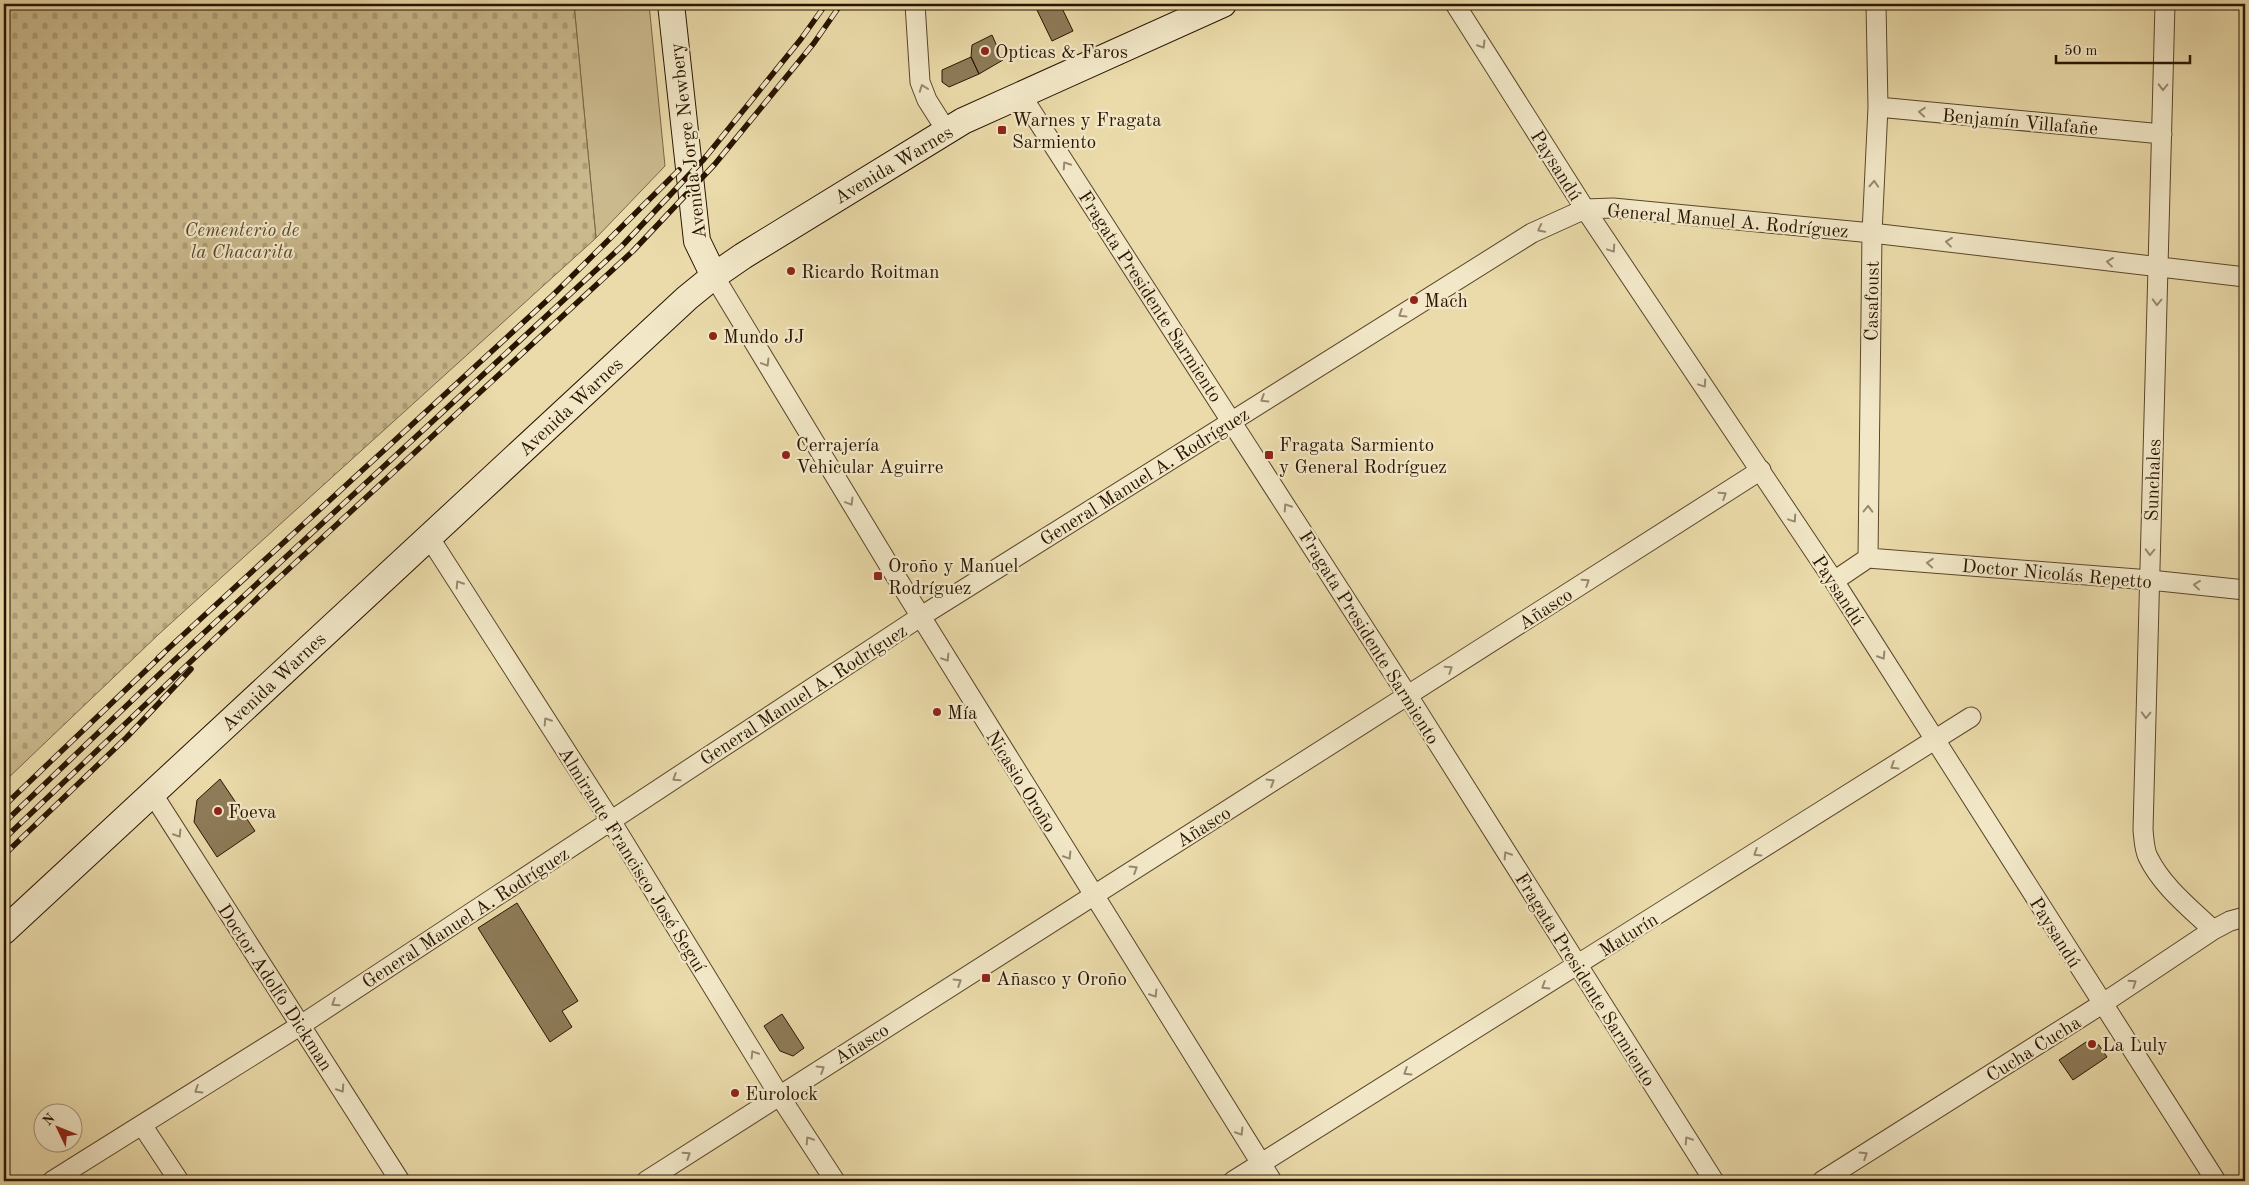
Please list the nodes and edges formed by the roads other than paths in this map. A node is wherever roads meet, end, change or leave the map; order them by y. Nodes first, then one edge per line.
1 (671, 4) edge
2 (915, 4) edge
3 (1456, 4) edge
4 (1876, 4) edge
5 (2165, 4) edge
6 (1209, 7) edge
7 (1021, 95) junction
8 (1878, 107) junction
9 (946, 130) junction
10 (2162, 134) junction
11 (1585, 209) junction
12 (1872, 233) junction
13 (2158, 267) junction
14 (714, 276) junction
15 (2245, 277) edge
16 (1231, 420) junction
17 (1761, 470) junction
18 (429, 537) junction
19 (1868, 558) junction
20 (1834, 580) junction
21 (2150, 580) junction
22 (2245, 590) edge
23 (920, 617) junction
24 (1408, 696) junction
25 (1971, 717) dead end
26 (1935, 740) junction
27 (152, 793) junction
28 (611, 821) junction
29 (1093, 896) junction
30 (2245, 917) edge
31 (2213, 930) junction
32 (4, 931) edge
33 (1577, 967) junction
34 (2102, 1004) junction
35 (301, 1026) junction
36 (779, 1095) junction
37 (142, 1125) junction
38 (1260, 1164) junction
39 (52, 1181) edge
40 (179, 1181) edge
41 (400, 1181) edge
42 (646, 1181) edge
43 (835, 1181) edge
44 (1233, 1181) edge
45 (1272, 1181) edge
46 (1714, 1181) edge
47 (1822, 1181) edge
48 (2216, 1181) edge

1 - 14 main road, Avenida Jorge Newbery
9 -> 2 street
3 -> 11 street, Paysandú
4 - 8 street, Casafoust
5 -> 10 street, Sunchales
6 - 7 main road, Avenida Warnes
7 - 9 main road, Avenida Warnes
16 -> 7 street, Fragata Presidente Sarmiento
10 -> 8 street, Benjamín Villafañe
12 -> 8 street, Casafoust
9 - 14 main road, Avenida Warnes
10 - 13 street, Sunchales
11 - 12 street, General Manuel A. Rodríguez
11 -> 16 street, General Manuel A. Rodríguez
11 -> 17 street, Paysandú
13 -> 12 street, General Manuel A. Rodríguez
19 -> 12 street, Casafoust
13 - 15 street, General Manuel A. Rodríguez
13 -> 21 street, Sunchales
14 - 18 main road, Avenida Warnes
14 -> 23 street, Nicasio Oroño
16 - 23 street, General Manuel A. Rodríguez
24 -> 16 street, Fragata Presidente Sarmiento
17 -> 20 street, Paysandú
24 -> 17 street, Añasco
18 - 27 main road, Avenida Warnes
28 -> 18 street, Almirante Francisco José Seguí
19 - 20 street
21 -> 19 street, Doctor Nicolás Repetto
20 -> 26 street, Paysandú
22 -> 21 street, Doctor Nicolás Repetto
21 -> 31 street, Sunchales
23 -> 28 street, General Manuel A. Rodríguez
23 -> 29 street, Nicasio Oroño
29 -> 24 street, Añasco
33 -> 24 street, Fragata Presidente Sarmiento
25 - 26 street, Maturín
26 -> 33 street, Maturín
26 - 34 street, Paysandú
27 - 32 main road, Avenida Warnes
27 -> 35 street, Doctor Adolfo Dickman
28 -> 35 street, General Manuel A. Rodríguez
36 -> 28 street, Almirante Francisco José Seguí
36 -> 29 street, Añasco
29 -> 38 street, Nicasio Oroño
30 - 31 street, Cucha Cucha
34 -> 31 street, Cucha Cucha
33 -> 38 street, Maturín
46 -> 33 street, Fragata Presidente Sarmiento
47 -> 34 street, Cucha Cucha
34 - 48 street, Paysandú
35 -> 37 street, General Manuel A. Rodríguez
35 -> 41 street, Doctor Adolfo Dickman
42 -> 36 street, Añasco
43 -> 36 street, Almirante Francisco José Seguí
37 - 39 street, General Manuel A. Rodríguez
37 - 40 street
38 - 44 street, Maturín
38 - 45 street, Nicasio Oroño

